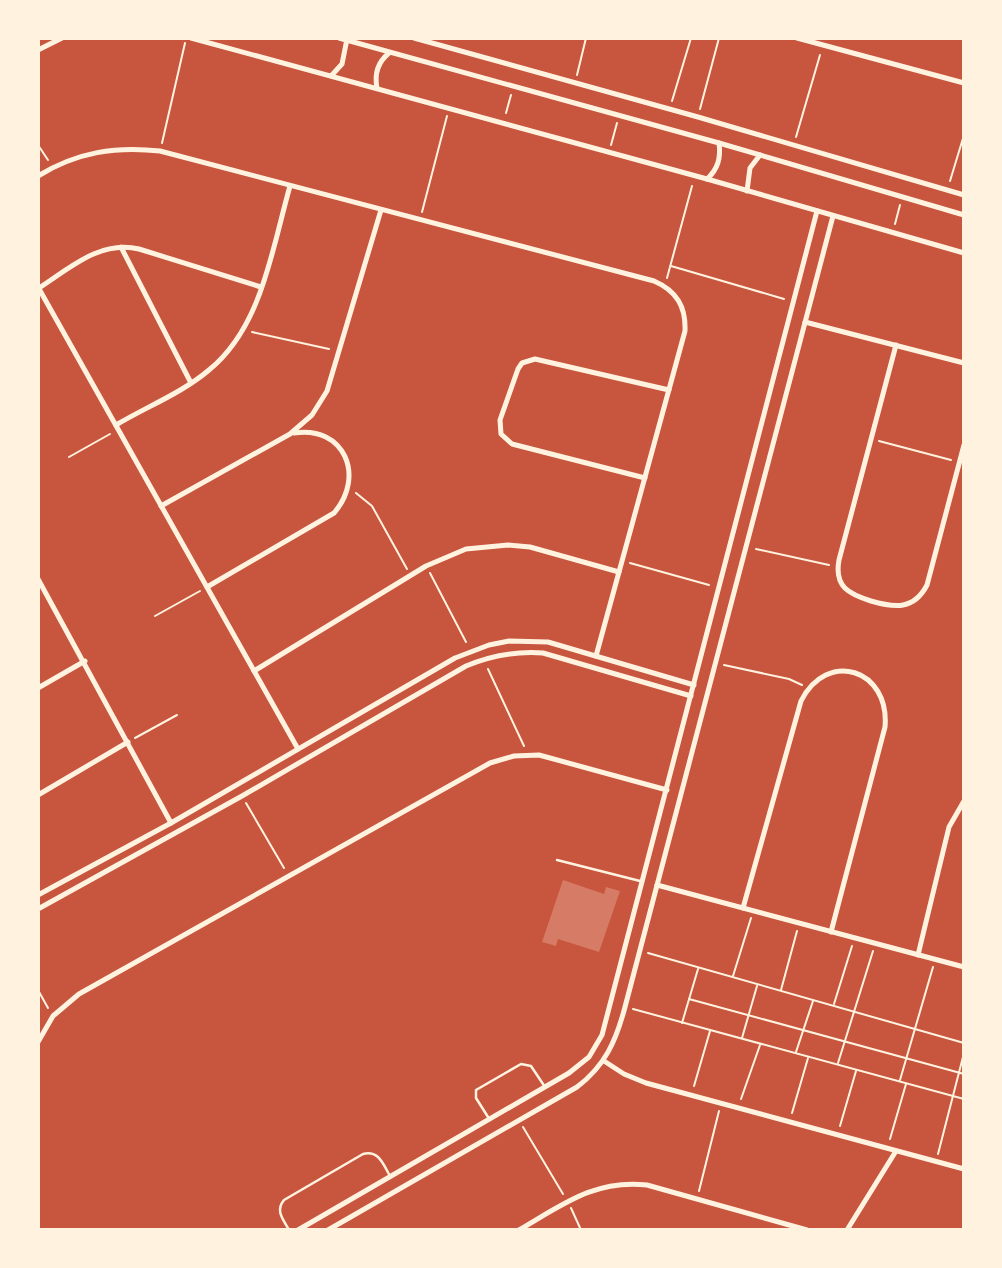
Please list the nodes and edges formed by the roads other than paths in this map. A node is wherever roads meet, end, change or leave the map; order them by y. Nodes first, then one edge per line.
1 (62, 38) edge
2 (191, 38) edge
3 (414, 38) edge
4 (797, 38) edge
5 (825, 38) edge
6 (344, 39) edge
7 (823, 46) junction
8 (38, 50) edge
9 (389, 53) junction
10 (331, 76) junction
11 (964, 83) edge
12 (377, 88) junction
13 (719, 143) junction
14 (760, 155) junction
15 (38, 176) edge
16 (707, 179) junction
17 (290, 186) junction
18 (747, 191) junction
19 (964, 195) edge
20 (381, 210) junction
21 (817, 211) junction
22 (964, 215) edge
23 (833, 216) junction
24 (121, 247) junction
25 (964, 253) edge
26 (39, 287) edge
27 (261, 287) junction
28 (805, 322) junction
29 (896, 345) junction
30 (964, 363) edge
31 (191, 383) junction
32 (669, 390) junction
33 (117, 427) junction
34 (290, 434) junction
35 (964, 445) edge
36 (645, 478) junction
37 (161, 506) junction
38 (619, 572) junction
39 (38, 579) edge
40 (207, 587) junction
41 (596, 656) junction
42 (85, 661) junction
43 (254, 671) junction
44 (694, 685) junction
45 (38, 688) edge
46 (691, 696) junction
47 (128, 742) junction
48 (298, 749) junction
49 (667, 790) junction
50 (38, 795) edge
51 (964, 801) edge
52 (171, 823) junction
53 (557, 860) dead end
54 (643, 882) junction
55 (657, 885) junction
56 (38, 895) edge
57 (743, 908) junction
58 (38, 909) edge
59 (831, 932) junction
60 (918, 955) junction
61 (964, 967) edge
62 (38, 1042) edge
63 (604, 1061) junction
64 (545, 1087) junction
65 (489, 1119) junction
66 (896, 1151) junction
67 (964, 1169) edge
68 (390, 1177) junction
69 (289, 1230) edge
70 (298, 1230) edge
71 (328, 1230) edge
72 (519, 1230) edge
73 (807, 1230) edge
74 (847, 1230) edge

1 - 8 street
2 - 10 street
3 - 19 street
4 - 7 street
5 - 7 street
6 - 9 street
6 - 10 street
7 - 11 street
9 - 12 street
9 - 13 street
10 - 12 street
12 - 16 street
13 - 14 street
13 - 16 street
14 - 18 street
14 - 22 street
15 - 17 street
16 - 18 street
17 - 20 street
17 - 27 street
18 - 21 street
20 - 32 street
20 - 34 street
21 - 23 street
21 - 44 street
23 - 25 street
23 - 28 street
24 - 26 street
24 - 27 street
24 - 31 street
26 - 33 street
27 - 31 street
28 - 29 street
28 - 55 street
29 - 30 street
29 - 35 street
31 - 33 street
32 - 36 street
32 - 36 street
33 - 37 street
34 - 37 street
34 - 40 street
36 - 38 street
37 - 40 street
38 - 41 street
38 - 43 street
39 - 42 street
40 - 43 street
41 - 44 street
41 - 48 street
42 - 45 street
42 - 47 street
43 - 48 street
44 - 46 street
46 - 49 street
46 - 58 street
47 - 50 street
47 - 52 street
48 - 52 street
49 - 54 street
49 - 62 street
51 - 60 street
52 - 56 street
53 - 54 lane
54 - 64 street
55 - 57 street
55 - 63 street
57 - 59 street
57 - 59 street
59 - 60 street
60 - 61 street
63 - 66 street
63 - 71 street
64 - 65 street
64 - 65 lane
65 - 68 street
66 - 67 street
66 - 74 street
68 - 69 lane
68 - 70 street
72 - 73 street

